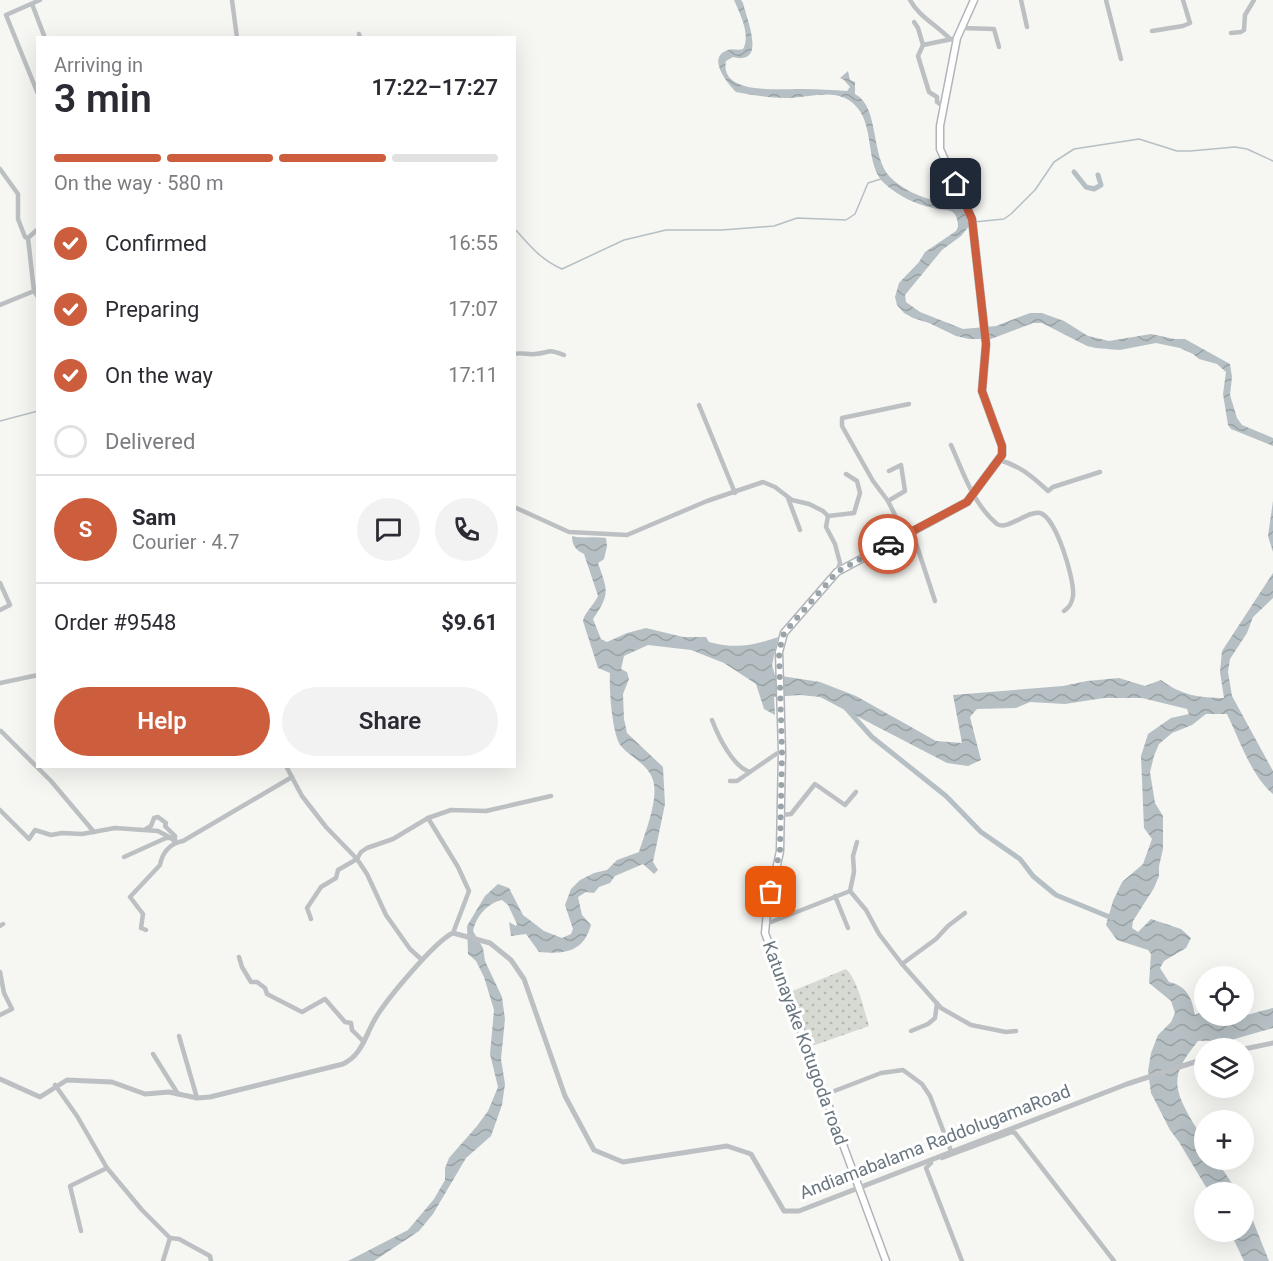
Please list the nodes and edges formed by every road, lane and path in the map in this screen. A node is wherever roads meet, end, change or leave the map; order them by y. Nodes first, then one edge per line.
1 (40, 0) edge
2 (232, 0) edge
3 (910, 0) edge
4 (974, 0) edge
5 (1021, 0) edge
6 (1106, 0) edge
7 (1183, 0) edge
8 (1254, 0) edge
9 (32, 4) junction
10 (914, 22) dead end
11 (1027, 27) dead end
12 (962, 28) junction
13 (1152, 31) dead end
14 (1231, 33) dead end
15 (44, 36) edge
16 (237, 36) edge
17 (954, 38) junction
18 (923, 45) junction
19 (999, 47) dead end
20 (1121, 59) dead end
21 (36, 89) edge
22 (944, 107) junction
23 (0, 169) edge
24 (36, 231) edge
25 (28, 238) junction
26 (34, 291) junction
27 (36, 294) edge
28 (0, 304) edge
29 (516, 353) edge
30 (564, 355) dead end
31 (909, 404) dead end
32 (699, 405) dead end
33 (951, 445) dead end
34 (999, 460) junction
35 (889, 471) dead end
36 (1100, 472) dead end
37 (846, 474) dead end
38 (735, 493) junction
39 (973, 495) junction
40 (787, 496) junction
41 (888, 501) junction
42 (516, 508) edge
43 (828, 516) junction
44 (800, 530) dead end
45 (912, 531) junction
46 (905, 535) junction
47 (837, 572) junction
48 (0, 583) edge
49 (935, 601) dead end
50 (0, 610) edge
51 (1064, 611) dead end
52 (36, 675) edge
53 (0, 683) edge
54 (712, 720) dead end
55 (1, 731) edge
56 (782, 752) junction
57 (36, 766) edge
58 (38, 768) edge
59 (287, 768) edge
60 (750, 772) junction
61 (292, 777) junction
62 (729, 781) dead end
63 (856, 792) dead end
64 (551, 796) dead end
65 (0, 810) edge
66 (781, 815) junction
67 (428, 818) junction
68 (137, 830) junction
69 (94, 832) junction
70 (173, 840) junction
71 (857, 842) dead end
72 (124, 857) dead end
73 (357, 859) junction
74 (850, 891) junction
75 (835, 896) junction
76 (965, 913) dead end
77 (311, 919) dead end
78 (766, 924) junction
79 (848, 928) dead end
80 (147, 930) dead end
81 (453, 933) junction
82 (239, 957) dead end
83 (422, 960) junction
84 (902, 964) junction
85 (0, 972) edge
86 (937, 1003) junction
87 (0, 1015) edge
88 (911, 1031) dead end
89 (1016, 1031) dead end
90 (179, 1036) dead end
91 (364, 1042) junction
92 (1273, 1043) edge
93 (1254, 1047) edge
94 (153, 1054) dead end
95 (1194, 1062) edge
96 (0, 1079) edge
97 (55, 1085) junction
98 (178, 1094) junction
99 (824, 1095) junction
100 (197, 1098) junction
101 (951, 1151) junction
102 (107, 1168) junction
103 (858, 1189) junction
104 (81, 1231) dead end
105 (170, 1238) junction
106 (163, 1261) edge
107 (211, 1261) edge
108 (886, 1261) edge
109 (962, 1261) edge
110 (1114, 1261) edge

1 - 9 street
2 - 16 street
3 - 17 street
4 - 12 main road
5 - 11 street
6 - 20 street
7 - 13 street
8 - 14 street
9 - 15 street
9 - 21 street
10 - 18 street
12 - 17 main road
12 - 19 street
17 - 18 street
17 - 22 main road
18 - 22 street
22 - 34 main road
23 - 25 street
24 - 25 street
25 - 26 street
26 - 27 street
26 - 28 street
29 - 30 street
31 - 41 street
32 - 38 street
33 - 39 street
34 - 36 street
34 - 39 main road, Katunayake Kotugoda road
35 - 41 street
37 - 43 street
38 - 40 street
38 - 42 street
39 - 45 main road, Katunayake Kotugoda road
39 - 51 street
40 - 43 street
40 - 44 street
41 - 46 street
43 - 47 street
45 - 46 main road, Katunayake Kotugoda road
45 - 49 street
46 - 47 main road, Katunayake Kotugoda road
47 - 56 main road, Katunayake Kotugoda road
48 - 50 street
52 - 53 street
54 - 60 street
55 - 57 street
56 - 60 street
56 - 66 main road, Katunayake Kotugoda road
58 - 69 street
59 - 61 street
60 - 62 street
61 - 70 street
61 - 73 street
63 - 66 street
64 - 67 street
65 - 69 street
66 - 78 main road, Katunayake Kotugoda road
67 - 73 street
67 - 81 street
68 - 69 street
68 - 70 street
68 - 70 street
70 - 72 street
70 - 80 street
71 - 74 street
73 - 77 street
73 - 83 street
74 - 75 street
74 - 84 street
75 - 78 street
75 - 79 street
76 - 84 street
78 - 99 main road, Katunayake Kotugoda road
81 - 83 street
81 - 103 street, Andiamabalama RaddolugamaRoad
82 - 91 street
83 - 91 street
84 - 86 street
85 - 87 street
86 - 88 street
86 - 89 street
90 - 100 street
91 - 100 street
92 - 93 street
94 - 98 street
95 - 101 street, Andiamabalama RaddolugamaRoad
96 - 97 street
97 - 98 street
97 - 102 street
98 - 100 street
99 - 101 street
99 - 103 main road, Katunayake Kotugoda road
101 - 103 street, Andiamabalama RaddolugamaRoad
102 - 104 street
102 - 105 street
103 - 108 main road, Katunayake Kotugoda road
105 - 106 street
105 - 107 street
109 - 110 street

